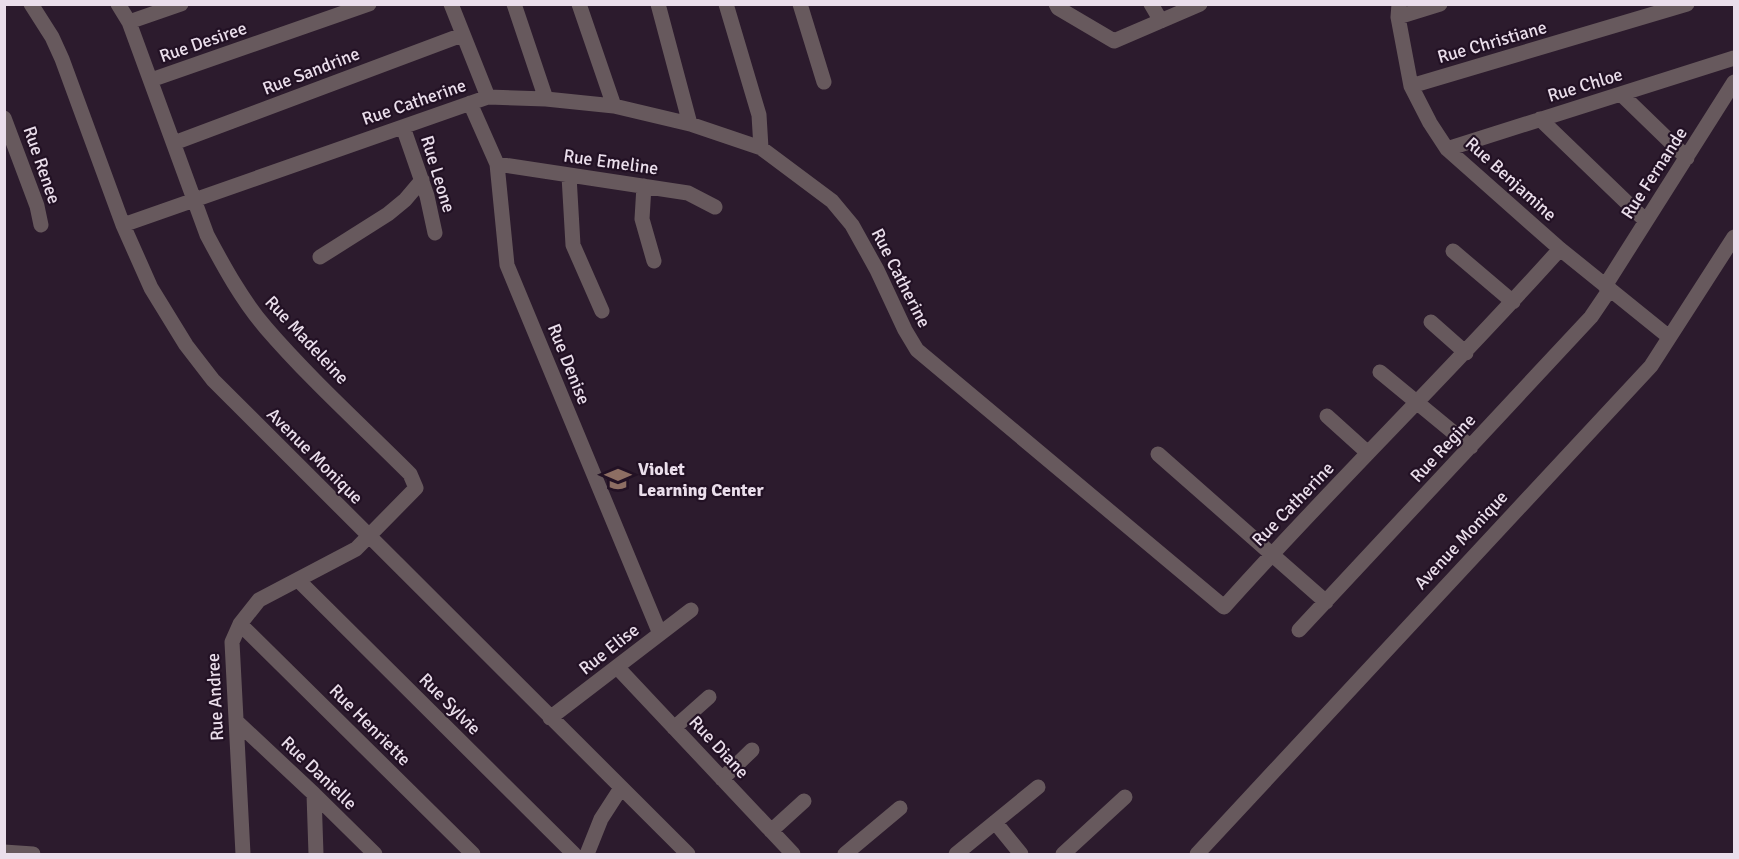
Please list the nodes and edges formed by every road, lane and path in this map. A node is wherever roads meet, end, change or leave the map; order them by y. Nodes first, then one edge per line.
1 (31, 4) edge
2 (118, 4) edge
3 (181, 4) edge
4 (369, 4) edge
5 (451, 4) edge
6 (514, 4) edge
7 (579, 4) edge
8 (658, 4) edge
9 (726, 4) edge
10 (800, 4) edge
11 (1056, 4) edge
12 (1151, 4) edge
13 (1200, 4) edge
14 (1440, 4) edge
15 (1687, 4) edge
16 (1399, 11) edge
17 (1161, 21) junction
18 (129, 22) junction
19 (462, 35) junction
20 (1734, 58) edge
21 (151, 80) junction
22 (824, 82) dead end
23 (1734, 82) edge
24 (1411, 86) junction
25 (1621, 94) junction
26 (488, 97) junction
27 (546, 99) junction
28 (470, 103) junction
29 (614, 106) junction
30 (4, 118) edge
31 (1540, 119) junction
32 (690, 124) junction
33 (403, 127) junction
34 (174, 143) junction
35 (761, 148) junction
36 (1447, 149) junction
37 (1687, 159) junction
38 (497, 164) junction
39 (569, 176) junction
40 (422, 180) junction
41 (644, 186) junction
42 (194, 201) junction
43 (715, 207) dead end
44 (1646, 221) junction
45 (41, 225) dead end
46 (123, 225) junction
47 (435, 233) dead end
48 (1734, 237) edge
49 (1560, 249) junction
50 (1453, 251) dead end
51 (320, 257) dead end
52 (654, 261) dead end
53 (1607, 287) junction
54 (1513, 302) junction
55 (602, 311) dead end
56 (1431, 322) dead end
57 (1669, 337) junction
58 (1466, 353) junction
59 (1380, 372) dead end
60 (1416, 403) junction
61 (1327, 416) dead end
62 (1471, 447) junction
63 (1368, 453) junction
64 (1158, 454) dead end
65 (368, 537) junction
66 (1272, 554) junction
67 (298, 580) junction
68 (1326, 602) junction
69 (691, 610) dead end
70 (240, 624) junction
71 (1299, 630) dead end
72 (660, 634) junction
73 (617, 667) junction
74 (709, 697) dead end
75 (550, 718) junction
76 (236, 721) junction
77 (674, 728) junction
78 (752, 750) dead end
79 (722, 779) junction
80 (1038, 787) dead end
81 (621, 788) junction
82 (314, 794) junction
83 (1125, 796) dead end
84 (804, 801) dead end
85 (900, 808) dead end
86 (995, 822) junction
87 (771, 831) junction
88 (4, 852) edge
89 (24, 854) edge
90 (33, 855) edge
91 (243, 855) edge
92 (316, 855) edge
93 (375, 855) edge
94 (473, 855) edge
95 (574, 855) edge
96 (587, 855) edge
97 (688, 855) edge
98 (793, 855) edge
99 (844, 855) edge
100 (956, 855) edge
101 (1021, 855) edge
102 (1063, 855) edge
103 (1197, 855) edge

1 - 46 street, Avenue Monique
2 - 18 street, Rue Madeleine
3 - 18 street
4 - 21 street, Rue Desiree
5 - 19 street
6 - 27 street
7 - 29 street
8 - 32 street
9 - 35 street
10 - 22 street
11 - 17 street
12 - 17 street
13 - 17 street
14 - 16 street
15 - 24 street, Rue Christiane
16 - 24 street, Rue Benjamine
18 - 21 street, Rue Madeleine
19 - 26 street
19 - 34 street, Rue Sandrine
20 - 25 street, Rue Chloe
21 - 34 street, Rue Madeleine
23 - 37 street, Rue Fernande
24 - 36 street, Rue Benjamine
25 - 31 street, Rue Chloe
25 - 37 street
26 - 27 street, Rue Catherine
26 - 28 street, Rue Catherine
27 - 29 street, Rue Catherine
28 - 33 street, Rue Catherine
28 - 38 street, Rue Denise
29 - 32 street, Rue Catherine
30 - 45 street, Rue Renee
31 - 36 street, Rue Chloe
31 - 44 street
32 - 35 street, Rue Catherine
33 - 40 street, Rue Leone
33 - 42 street, Rue Catherine
34 - 42 street, Rue Madeleine
35 - 66 street, Rue Catherine
36 - 49 street, Rue Benjamine
37 - 44 street, Rue Fernande
38 - 39 street, Rue Emeline
38 - 72 street, Rue Denise
39 - 41 street, Rue Emeline
39 - 55 street
40 - 47 street, Rue Leone
40 - 51 street
41 - 43 street, Rue Emeline
41 - 52 street
42 - 46 street, Rue Catherine
42 - 65 street, Rue Madeleine
44 - 53 street, Rue Fernande
46 - 65 street, Avenue Monique
48 - 57 street, Avenue Monique
49 - 53 street, Rue Benjamine
49 - 54 street, Rue Catherine
50 - 54 street
53 - 57 street, Rue Benjamine
53 - 62 street, Rue Regine
54 - 58 street, Rue Catherine
56 - 58 street
57 - 103 street, Avenue Monique
58 - 60 street, Rue Catherine
59 - 60 street
60 - 62 street
60 - 63 street, Rue Catherine
61 - 63 street
62 - 68 street, Rue Regine
63 - 66 street, Rue Catherine
64 - 66 street
65 - 67 street, Rue Andree
65 - 75 street, Avenue Monique
66 - 68 street
67 - 70 street, Rue Andree
67 - 95 street, Rue Sylvie
68 - 71 street, Rue Regine
69 - 72 street, Rue Elise
70 - 76 street, Rue Andree
70 - 94 street, Rue Henriette
72 - 73 street, Rue Elise
73 - 75 street, Rue Elise
73 - 77 street, Rue Diane
74 - 77 street
75 - 81 street, Avenue Monique
76 - 82 street, Rue Danielle
76 - 91 street, Rue Andree
77 - 79 street, Rue Diane
78 - 79 street
79 - 87 street, Rue Diane
80 - 86 street
81 - 96 street
81 - 97 street, Avenue Monique
82 - 92 street
82 - 93 street, Rue Danielle
83 - 102 street
84 - 87 street
85 - 99 street
86 - 100 street
86 - 101 street
87 - 98 street, Rue Diane
88 - 89 street
89 - 90 street

